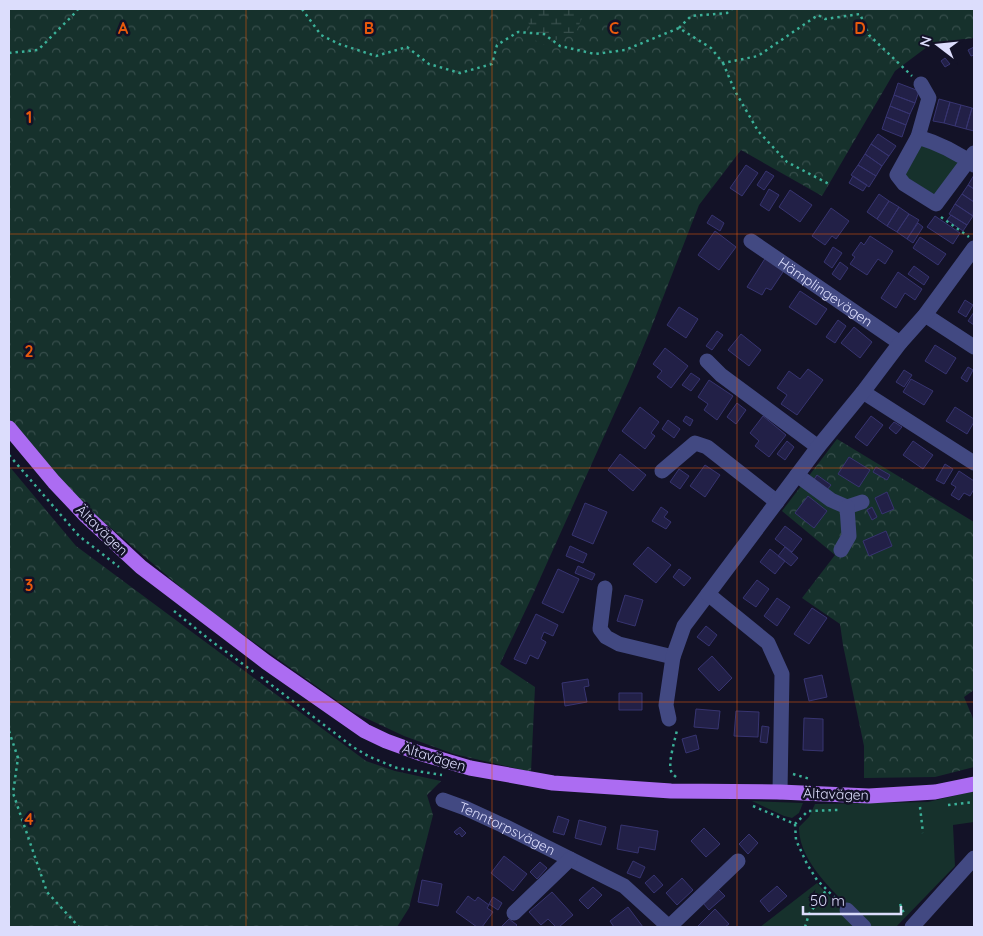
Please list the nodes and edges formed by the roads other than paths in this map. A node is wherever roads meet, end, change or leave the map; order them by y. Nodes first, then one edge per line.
1 (920, 84) road end
2 (918, 137) junction
3 (972, 160) edge
4 (751, 241) dead end
5 (974, 248) edge
6 (925, 315) junction
7 (900, 343) junction
8 (974, 348) edge
9 (707, 360) dead end
10 (863, 392) junction
11 (9, 428) edge
12 (818, 447) junction
13 (974, 463) edge
14 (662, 472) dead end
15 (797, 475) junction
16 (776, 502) junction
17 (862, 502) dead end
18 (847, 506) junction
19 (841, 550) dead end
20 (605, 588) dead end
21 (708, 594) junction
22 (673, 657) junction
23 (669, 719) road end
24 (974, 784) edge
25 (780, 792) junction
26 (443, 800) dead end
27 (974, 858) edge
28 (570, 859) junction
29 (738, 861) dead end
30 (847, 910) road end
31 (514, 913) dead end
32 (669, 927) edge
33 (864, 927) edge
34 (912, 927) edge

1 - 2 street
2 - 3 street
2 - 3 street
4 - 7 street, Hämplingevägen
5 - 6 street
6 - 7 street
6 - 8 street
7 - 10 street
9 - 12 street
10 - 12 street
10 - 13 street
11 - 25 main road, Ältavägen
12 - 15 street
14 - 16 street
15 - 16 street
15 - 18 street
16 - 21 street
17 - 18 street
18 - 19 street
20 - 22 street
21 - 22 street
21 - 25 street
22 - 23 street
24 - 25 main road, Ältavägen
26 - 28 street, Tenntorpsvägen
27 - 34 street
28 - 31 street, Tenntorpsvägen
28 - 32 street, Tenntorpsvägen
29 - 32 street, Tenntorpsvägen
30 - 33 street

